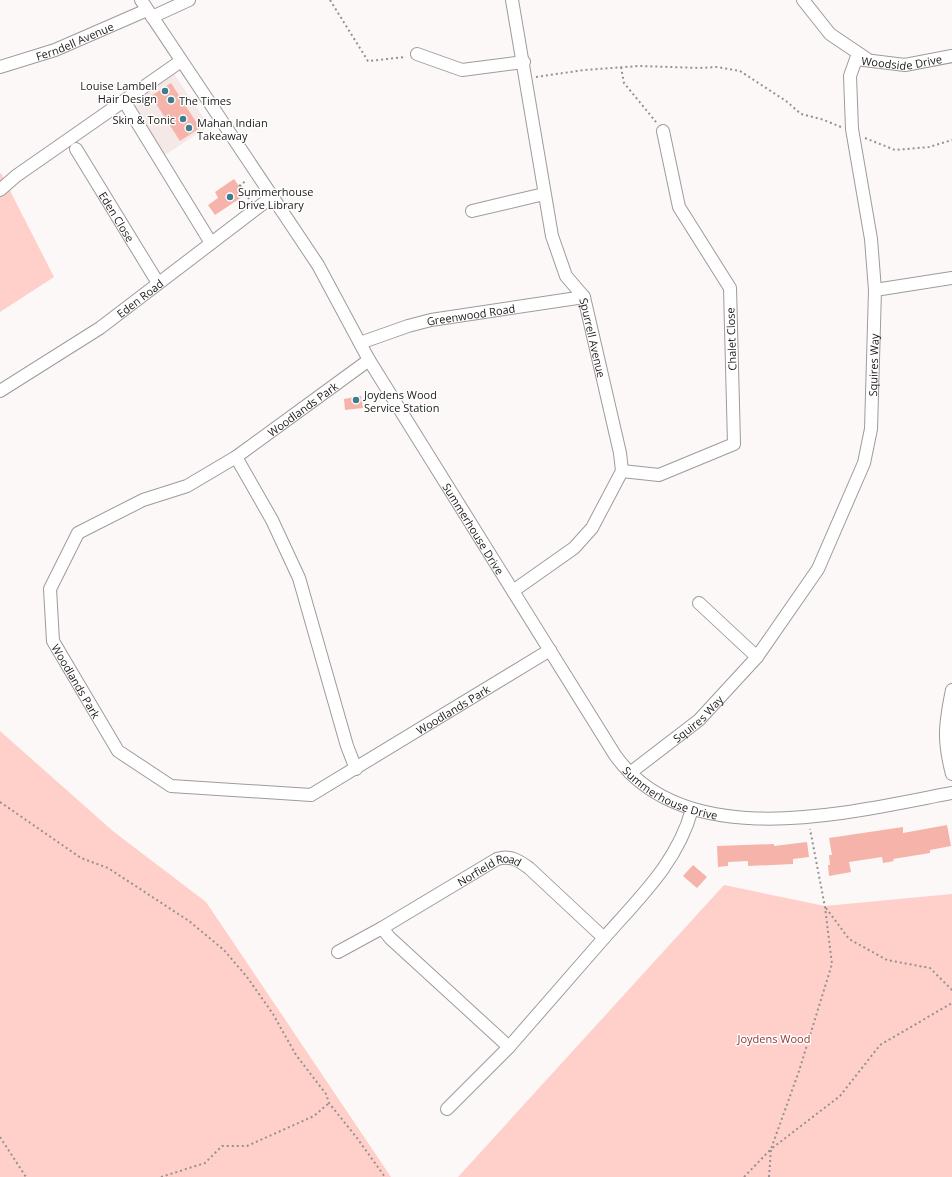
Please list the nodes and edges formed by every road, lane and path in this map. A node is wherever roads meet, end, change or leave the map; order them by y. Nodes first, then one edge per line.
1 (189, 0) edge
2 (330, 0) edge
3 (512, 0) edge
4 (803, 0) edge
5 (147, 9) edge
6 (416, 54) joint
7 (952, 56) edge
8 (868, 60) junction
9 (181, 62) junction
10 (524, 62) junction
11 (1, 64) edge
12 (620, 68) junction
13 (526, 77) junction
14 (124, 101) junction
15 (663, 131) joint
16 (852, 132) junction
17 (952, 140) edge
18 (76, 149) dead end
19 (240, 185) dead end
20 (0, 190) edge
21 (544, 194) junction
22 (273, 196) junction
23 (250, 199) dead end
24 (472, 211) dead end
25 (211, 243) junction
26 (952, 278) edge
27 (158, 283) junction
28 (875, 290) junction
29 (584, 297) junction
30 (360, 343) junction
31 (369, 360) junction
32 (0, 391) edge
33 (236, 457) junction
34 (622, 471) junction
35 (513, 591) junction
36 (699, 603) dead end
37 (550, 650) junction
38 (758, 656) junction
39 (952, 690) edge
40 (356, 769) junction
41 (630, 773) junction
42 (952, 774) edge
43 (952, 793) edge
44 (0, 802) edge
45 (692, 809) junction
46 (808, 818) junction
47 (825, 906) junction
48 (382, 928) junction
49 (604, 938) junction
50 (338, 952) dead end
51 (952, 990) edge
52 (952, 1003) edge
53 (509, 1047) junction
54 (329, 1103) junction
55 (447, 1109) dead end
56 (0, 1137) edge
57 (771, 1149) junction
58 (26, 1177) edge
59 (161, 1177) edge
60 (385, 1177) edge
61 (744, 1177) edge
62 (769, 1177) edge

1 - 5 street, Ferndell Avenue
2 - 6 path
3 - 10 street, Spurrell Avenue
4 - 8 street, Woodside Drive
5 - 9 street, Summerhouse Drive
5 - 11 street, Ferndell Avenue
6 - 10 street
7 - 8 street, Woodside Drive
8 - 16 street, Squires Way
9 - 14 street
9 - 22 street, Summerhouse Drive
10 - 13 street, Spurrell Avenue
12 - 13 path
12 - 15 path
12 - 16 path
13 - 21 street, Spurrell Avenue
14 - 20 street
14 - 25 street
15 - 34 street, Chalet Close
16 - 17 path
16 - 28 street, Squires Way
18 - 27 street, Eden Close
19 - 23 path
21 - 24 street
21 - 29 street, Spurrell Avenue
22 - 25 street, Eden Road
22 - 30 street, Summerhouse Drive
25 - 27 street, Eden Road
26 - 28 street
27 - 32 street, Eden Road
28 - 38 street, Squires Way
29 - 30 street, Greenwood Road
29 - 34 street, Spurrell Avenue
30 - 31 street, Summerhouse Drive
31 - 33 street, Woodlands Park
31 - 35 street, Summerhouse Drive
33 - 40 street
33 - 40 street, Woodlands Park
34 - 35 street
35 - 37 street, Summerhouse Drive
36 - 38 street
37 - 40 street, Woodlands Park
37 - 41 street, Summerhouse Drive
38 - 41 street, Squires Way
39 - 42 street
41 - 45 street, Summerhouse Drive
43 - 46 street, Summerhouse Drive
44 - 54 path
45 - 46 street, Summerhouse Drive
45 - 49 street
46 - 47 path
47 - 51 path
47 - 57 path
48 - 49 street, Norfield Road
48 - 50 street, Norfield Road
48 - 53 street
49 - 53 street
52 - 57 path
53 - 55 street
54 - 59 path
54 - 60 path
56 - 58 path
57 - 61 path
57 - 62 path

